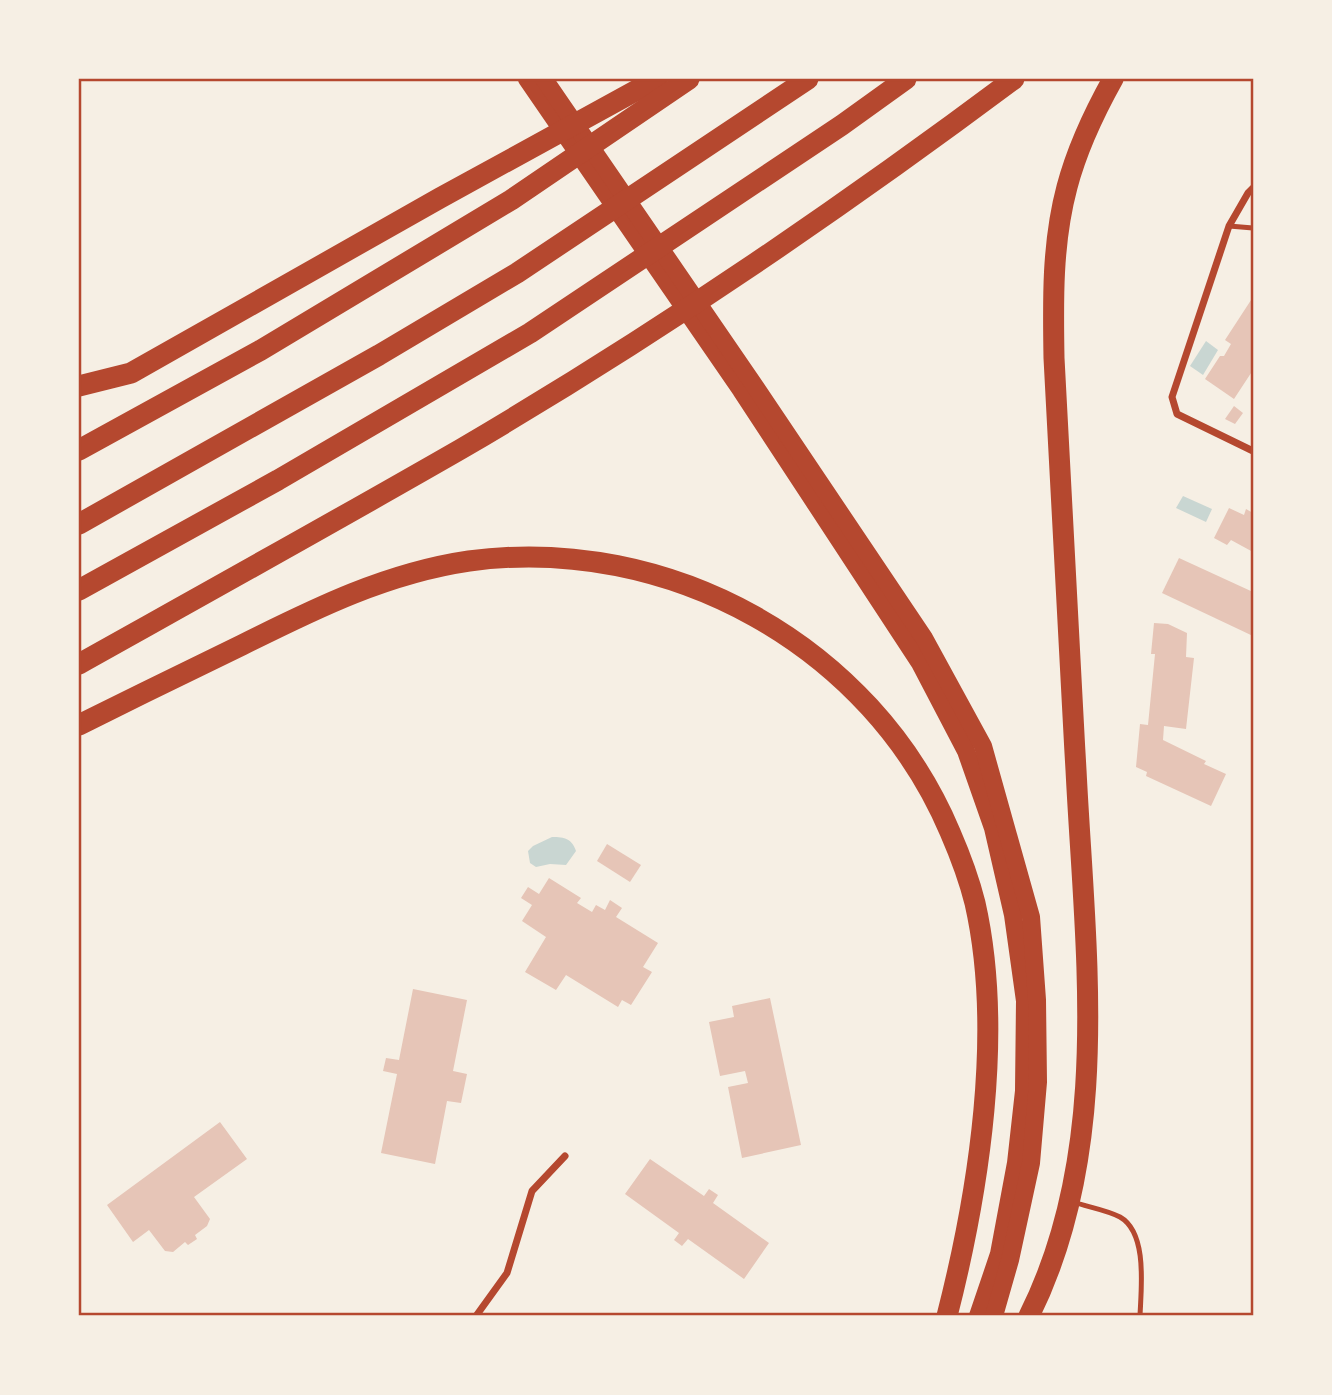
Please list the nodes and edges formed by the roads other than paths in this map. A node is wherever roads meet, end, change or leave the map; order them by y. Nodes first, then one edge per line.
1 (527, 79) edge
2 (544, 79) edge
3 (657, 79) edge
4 (689, 79) edge
5 (808, 79) edge
6 (906, 79) edge
7 (1014, 79) edge
8 (1113, 79) edge
9 (1253, 188) edge
10 (1229, 226) junction
11 (1253, 228) edge
12 (79, 386) edge
13 (747, 386) junction
14 (79, 450) edge
15 (1253, 451) edge
16 (79, 524) edge
17 (79, 590) edge
18 (79, 664) edge
19 (79, 725) edge
20 (565, 1156) dead end
21 (1070, 1201) junction
22 (476, 1316) edge
23 (947, 1316) edge
24 (978, 1316) edge
25 (994, 1316) edge
26 (1029, 1316) edge
27 (1140, 1316) edge

1 - 13 main road
2 - 13 main road
3 - 12 highway
4 - 14 highway
5 - 16 highway
6 - 17 highway
7 - 18 highway
8 - 21 highway
9 - 10 street
10 - 11 lane
10 - 15 street
13 - 24 main road
13 - 25 main road
19 - 23 highway
20 - 22 street
21 - 26 highway
21 - 27 lane

